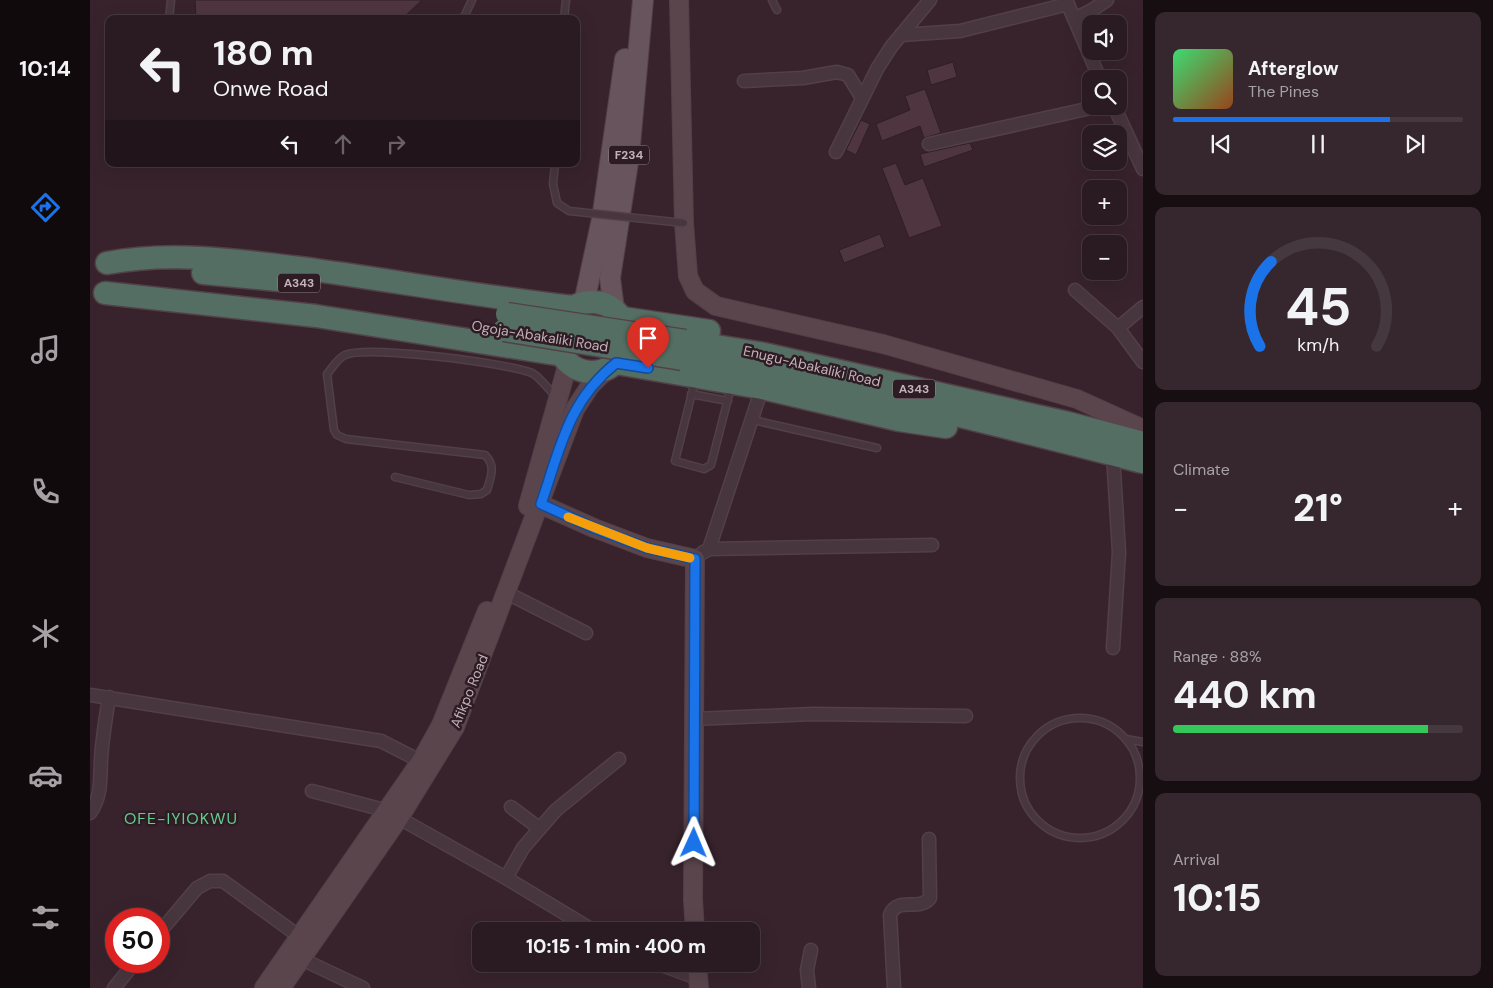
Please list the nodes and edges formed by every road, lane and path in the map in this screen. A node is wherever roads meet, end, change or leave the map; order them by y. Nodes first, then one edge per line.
1 (170, 0) edge
2 (472, 0) edge
3 (629, 0) edge
4 (643, 0) edge
5 (679, 0) edge
6 (772, 0) edge
7 (930, 0) edge
8 (1107, 0) edge
9 (1067, 2) edge
10 (777, 10) dead end
11 (169, 15) edge
12 (465, 15) edge
13 (1074, 19) junction
14 (901, 36) junction
15 (1096, 70) edge
16 (744, 81) dead end
17 (862, 98) junction
18 (1082, 110) edge
19 (1118, 115) edge
20 (929, 144) dead end
21 (836, 152) dead end
22 (555, 167) edge
23 (618, 168) junction
24 (1143, 169) edge
25 (684, 223) junction
26 (98, 263) edge
27 (1075, 290) dead end
28 (98, 293) edge
29 (579, 305) junction
30 (1143, 307) edge
31 (618, 313) junction
32 (505, 322) junction
33 (1118, 328) junction
34 (683, 350) junction
35 (565, 359) junction
36 (1143, 362) edge
37 (611, 366) junction
38 (693, 386) junction
39 (762, 388) junction
40 (730, 392) junction
41 (559, 400) junction
42 (753, 420) junction
43 (985, 423) joint
44 (1143, 429) edge
45 (1064, 432) junction
46 (1143, 443) edge
47 (877, 448) dead end
48 (1113, 454) junction
49 (1143, 462) edge
50 (395, 476) dead end
51 (536, 502) junction
52 (932, 545) dead end
53 (702, 554) junction
54 (507, 592) junction
55 (586, 633) dead end
56 (1113, 648) dead end
57 (90, 695) edge
58 (109, 697) junction
59 (966, 716) dead end
60 (694, 719) junction
61 (1126, 738) junction
62 (1143, 742) edge
63 (619, 759) dead end
64 (426, 764) junction
65 (312, 792) dead end
66 (511, 807) dead end
67 (90, 813) edge
68 (393, 814) junction
69 (539, 828) junction
70 (929, 839) dead end
71 (506, 878) junction
72 (170, 920) edge
73 (579, 922) edge
74 (695, 922) edge
75 (300, 937) junction
76 (811, 950) dead end
77 (295, 956) junction
78 (683, 972) edge
79 (126, 973) edge
80 (698, 977) edge
81 (114, 988) edge
82 (264, 988) edge
83 (281, 988) edge
84 (363, 988) edge
85 (808, 988) edge
86 (894, 988) edge

1 - 11 lane
2 - 12 lane
3 - 23 main road, F234
4 - 23 main road, F234
5 - 25 main road
6 - 10 lane
7 - 14 street
8 - 13 street
9 - 13 street
9 - 14 street
13 - 15 street
14 - 17 street
16 - 17 street
17 - 21 street
18 - 20 street
19 - 24 street
22 - 25 lane, bridge
23 - 29 main road, F234
23 - 31 main road, F234
25 - 44 main road
26 - 29 highway
26 - 32 highway, Ogoja-Abakaliki Road / A343
27 - 33 street
28 - 32 highway, Ogoja-Abakaliki Road / A343
28 - 35 highway
29 - 31 highway
29 - 35 highway
30 - 33 street
31 - 37 highway
31 - 45 highway
32 - 34 highway, Ogoja-Abakaliki Road / A343, bridge
33 - 36 street
34 - 43 highway, Ogoja-Abakaliki Road / A343
34 - 45 highway, Enugu-Abakaliki Road / A343
35 - 37 highway
35 - 41 main road, Afikpo Road
37 - 38 highway
37 - 51 main road, Afikpo Road
38 - 40 highway
38 - 40 lane
39 - 40 highway
39 - 42 street
39 - 45 highway
41 - 50 lane
41 - 51 main road, Afikpo Road
42 - 47 lane
42 - 53 street
43 - 45 highway, Enugu-Abakaliki Road / A343
45 - 46 highway, Enugu-Abakaliki Road / A343
45 - 48 highway, Enugu-Abakaliki Road / A343
48 - 49 highway, Enugu-Abakaliki Road / A343
48 - 56 street
51 - 53 main road
51 - 54 main road, Afikpo Road
51 - 64 main road, Afikpo Road
52 - 53 street
53 - 60 main road
54 - 55 street
54 - 64 main road, Afikpo Road
57 - 58 street
58 - 64 street
58 - 67 street
59 - 60 street
60 - 74 main road
61 - 61 lane
61 - 62 lane
63 - 69 street
64 - 68 main road, Afikpo Road
65 - 68 street
66 - 69 street
68 - 71 street
68 - 75 main road, Afikpo Road
68 - 77 main road, Afikpo Road
69 - 71 street
70 - 86 street
71 - 73 street
72 - 75 street
75 - 77 main road, Afikpo Road
76 - 85 street
77 - 82 main road, Afikpo Road
77 - 83 main road, Afikpo Road
77 - 84 street
78 - 80 street
79 - 81 street

